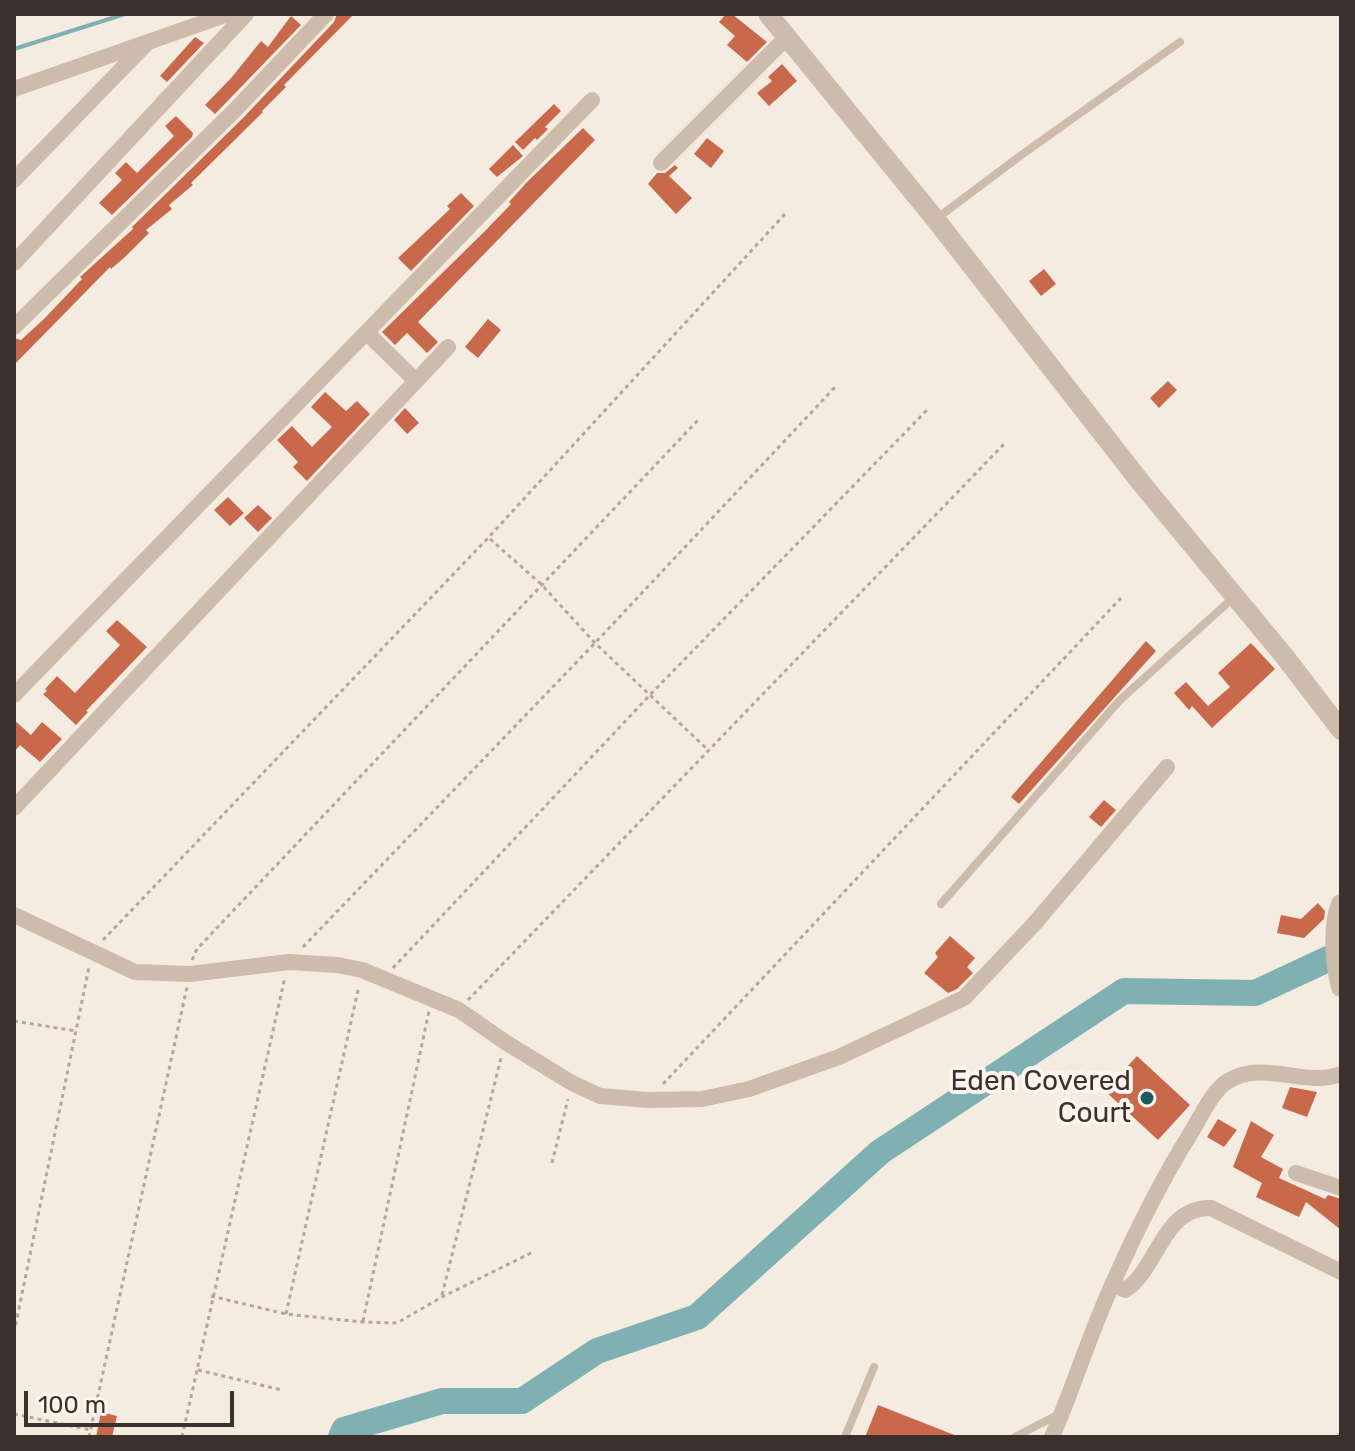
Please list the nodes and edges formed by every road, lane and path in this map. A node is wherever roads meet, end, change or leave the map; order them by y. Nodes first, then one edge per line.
1 (228, 14) edge
2 (246, 14) edge
3 (326, 14) edge
4 (768, 14) edge
5 (787, 37) junction
6 (149, 42) junction
7 (1180, 42) dead end
8 (14, 89) edge
9 (592, 100) dead end
10 (661, 163) dead end
11 (14, 180) edge
12 (785, 214) dead end
13 (936, 220) junction
14 (14, 263) edge
15 (14, 327) edge
16 (367, 333) junction
17 (448, 347) dead end
18 (415, 380) junction
19 (837, 385) dead end
20 (927, 410) dead end
21 (700, 418) dead end
22 (1004, 444) dead end
23 (488, 538) junction
24 (541, 584) junction
25 (1235, 596) junction
26 (1121, 598) dead end
27 (595, 643) junction
28 (14, 695) edge
29 (649, 696) junction
30 (1341, 730) edge
31 (708, 750) junction
32 (1167, 767) dead end
33 (14, 808) edge
34 (941, 904) dead end
35 (1341, 904) edge
36 (14, 915) edge
37 (92, 952) junction
38 (289, 962) junction
39 (362, 970) junction
40 (190, 974) junction
41 (1340, 976) edge
42 (384, 978) junction
43 (431, 1000) junction
44 (459, 1010) junction
45 (14, 1021) edge
46 (76, 1031) junction
47 (505, 1042) junction
48 (1341, 1074) edge
49 (572, 1083) junction
50 (648, 1100) junction
51 (552, 1163) dead end
52 (1296, 1173) dead end
53 (1341, 1188) edge
54 (531, 1253) dead end
55 (1341, 1272) edge
56 (1112, 1284) junction
57 (211, 1296) junction
58 (442, 1297) junction
59 (286, 1314) junction
60 (362, 1322) junction
61 (14, 1333) edge
62 (874, 1367) dead end
63 (198, 1370) junction
64 (282, 1390) dead end
65 (1062, 1413) junction
66 (14, 1414) edge
67 (91, 1430) junction
68 (1341, 1431) edge
69 (89, 1437) edge
70 (182, 1437) edge
71 (845, 1437) edge
72 (1015, 1437) edge
73 (1052, 1437) edge
74 (1338, 1437) edge

1 - 6 street
2 - 14 street
3 - 15 street
4 - 5 street
5 - 10 street
5 - 13 street
6 - 8 street
6 - 11 street
7 - 13 lane
9 - 16 street
12 - 23 path
13 - 25 street
16 - 18 street
16 - 28 street
17 - 18 street
18 - 33 street
19 - 27 path
20 - 29 path
21 - 24 path
22 - 31 path
23 - 24 path
23 - 37 path
24 - 27 path
24 - 40 path
25 - 30 street
25 - 34 lane
26 - 50 path
27 - 29 path
27 - 38 path
29 - 31 path
29 - 42 path
31 - 44 path
32 - 50 street
35 - 41 street
36 - 37 street
37 - 40 street
37 - 46 path
38 - 39 street
38 - 40 street
38 - 57 path
39 - 42 street
39 - 59 path
40 - 67 path
42 - 43 street
43 - 44 street
43 - 60 path
44 - 47 street
45 - 46 path
46 - 61 path
47 - 49 street
47 - 58 path
48 - 56 street
49 - 50 street
49 - 51 path
52 - 53 street
54 - 58 path
55 - 56 street
56 - 65 street
57 - 59 path
57 - 63 path
58 - 60 path
59 - 60 path
62 - 71 lane
63 - 64 path
63 - 70 path
65 - 72 lane
65 - 73 street
66 - 67 path
67 - 69 path
68 - 74 path

